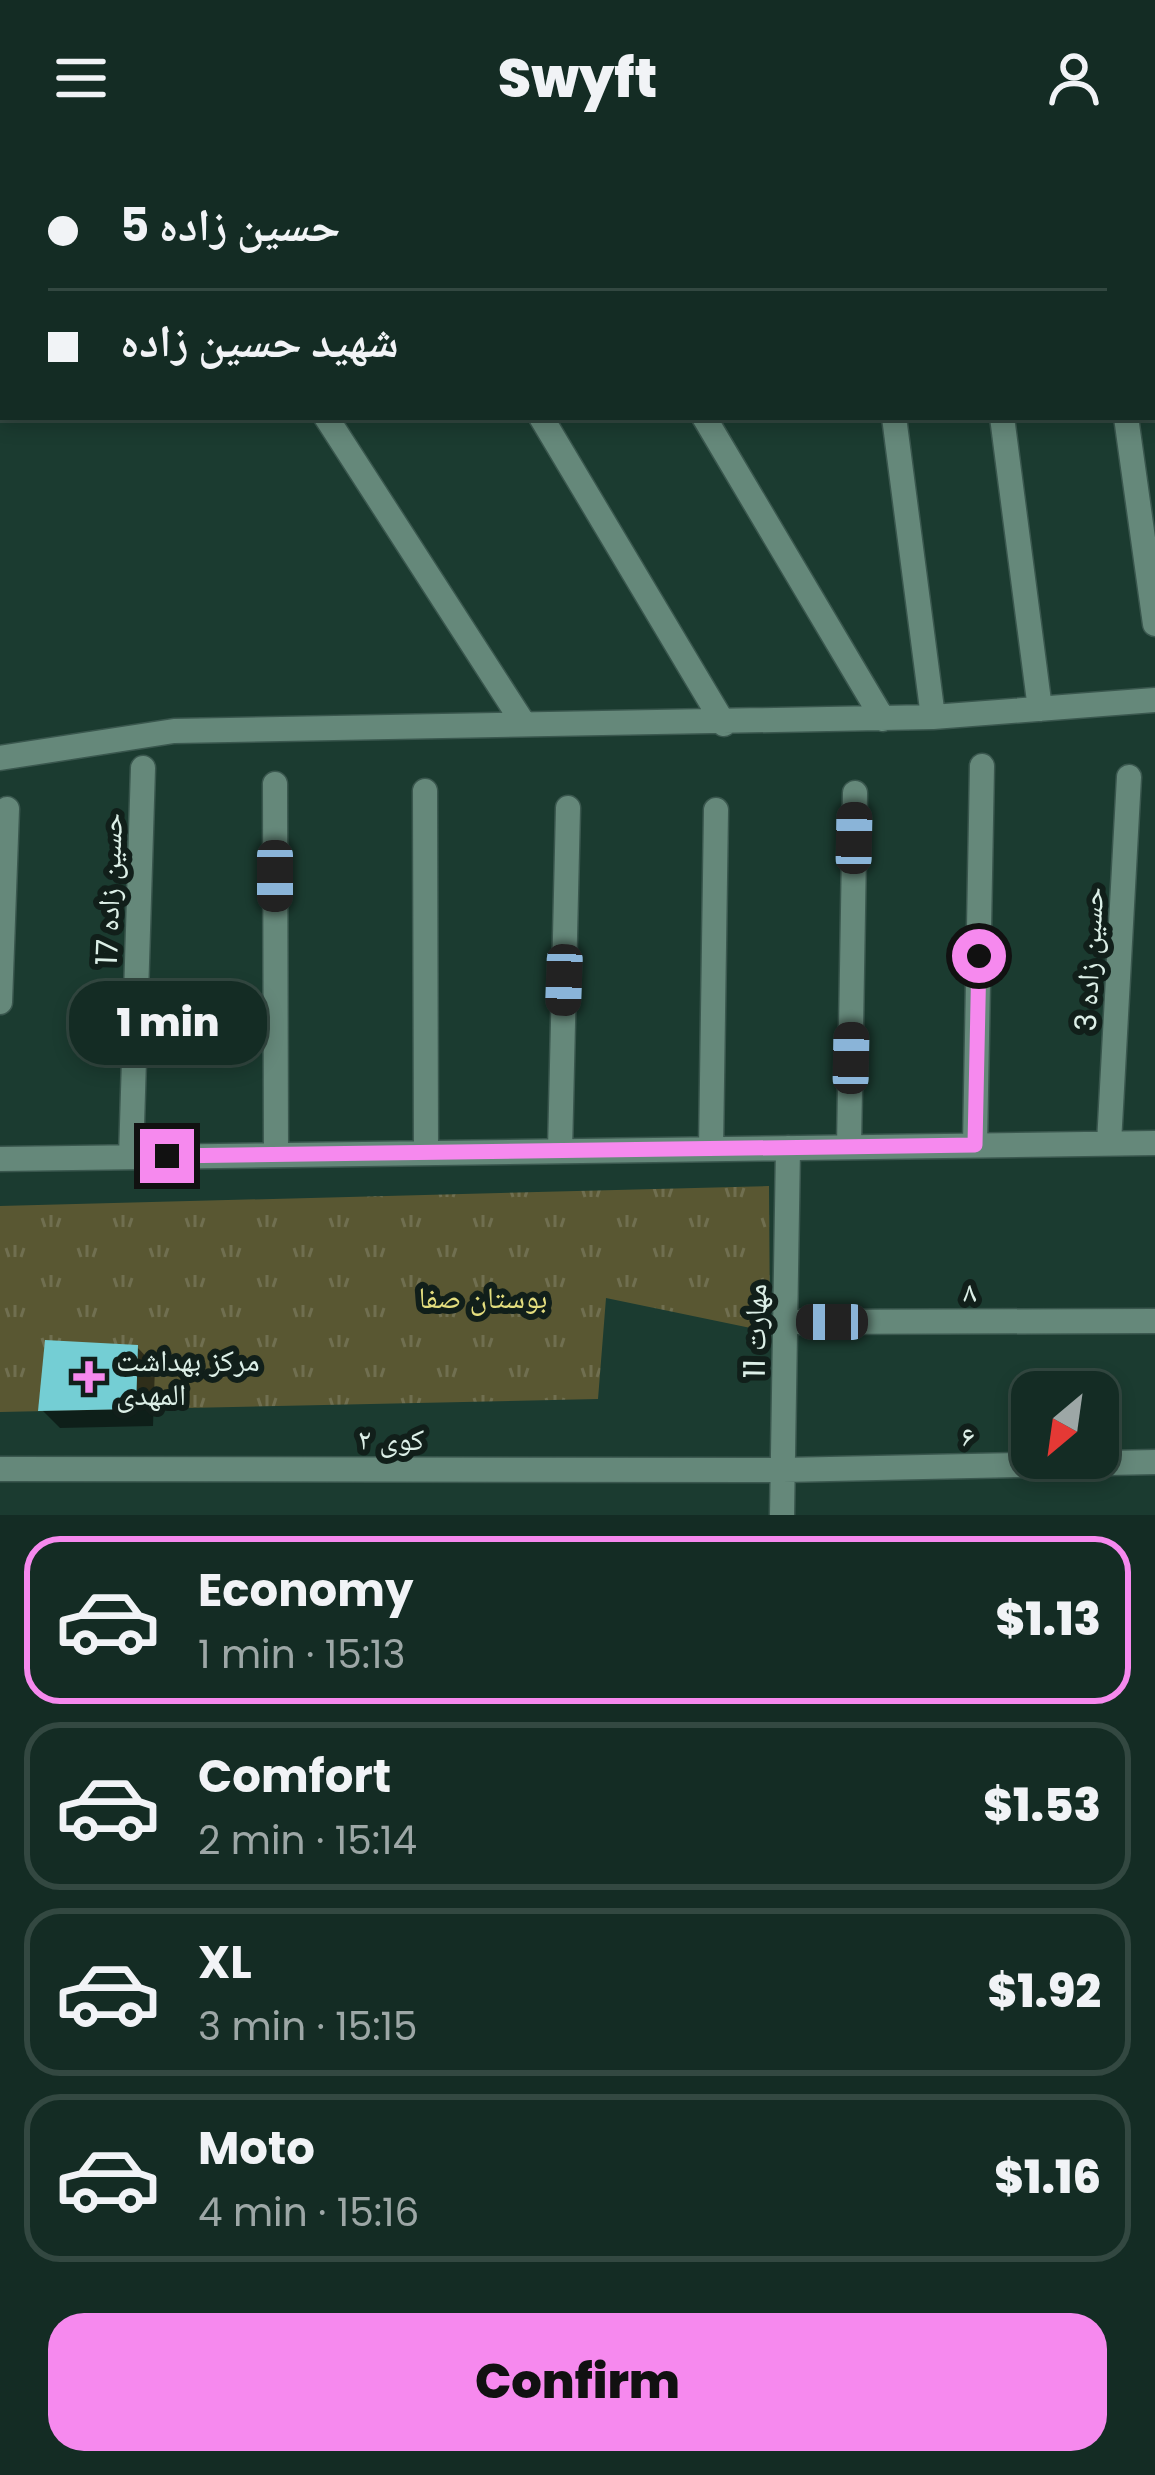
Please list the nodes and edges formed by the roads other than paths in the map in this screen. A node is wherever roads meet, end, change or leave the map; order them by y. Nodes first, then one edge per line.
1 (328, 420) edge
2 (543, 420) edge
3 (706, 420) edge
4 (894, 420) edge
5 (1002, 420) edge
6 (1126, 420) edge
7 (1155, 624) edge
8 (1155, 700) edge
9 (1040, 709) junction
10 (933, 717) junction
11 (883, 719) junction
12 (522, 721) junction
13 (724, 724) junction
14 (0, 758) edge
15 (982, 766) dead end
16 (143, 768) dead end
17 (1129, 777) dead end
18 (275, 784) dead end
19 (425, 791) dead end
20 (855, 794) dead end
21 (568, 808) dead end
22 (7, 809) dead end
23 (716, 811) dead end
24 (0, 1002) edge
25 (1155, 1142) edge
26 (1109, 1143) junction
27 (975, 1145) junction
28 (850, 1147) junction
29 (788, 1148) junction
30 (711, 1149) junction
31 (560, 1151) junction
32 (426, 1153) junction
33 (275, 1155) junction
34 (131, 1157) junction
35 (0, 1159) edge
36 (1155, 1321) edge
37 (785, 1322) junction
38 (1155, 1462) edge
39 (0, 1468) edge
40 (783, 1470) junction
41 (782, 1515) edge

1 - 12 street
2 - 13 street
3 - 11 street
4 - 10 street
5 - 9 street
6 - 7 street
8 - 9 street
9 - 10 street
10 - 11 street
11 - 13 street
12 - 13 street
12 - 14 street
15 - 27 street
16 - 34 street, حسین زاده 17
17 - 26 street, حسین زاده 3
18 - 33 street
19 - 32 street
20 - 28 street
21 - 31 street
22 - 24 street
23 - 30 street
25 - 26 street
26 - 27 street
27 - 28 street
28 - 29 street
29 - 30 street
29 - 37 street, مهارت 11
30 - 31 street
31 - 32 street
32 - 33 street
33 - 34 street
34 - 35 street
36 - 37 street, ۸
37 - 40 street, مهارت 11
38 - 40 street, ۶
39 - 40 street, کوی ۲
40 - 41 street, مهارت 11

